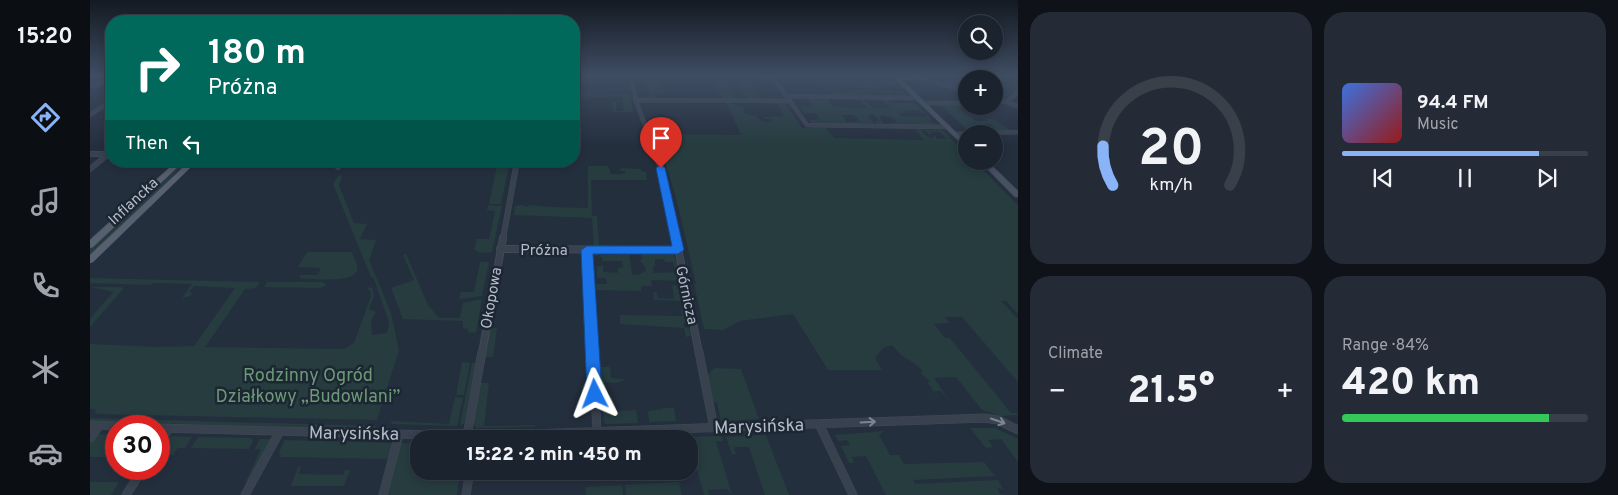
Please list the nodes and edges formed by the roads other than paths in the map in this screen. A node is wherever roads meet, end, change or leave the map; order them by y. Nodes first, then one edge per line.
1 (918, 99) edge
2 (1009, 99) edge
3 (635, 100) joint
4 (790, 101) joint
5 (1003, 101) joint
6 (922, 103) junction
7 (958, 103) edge
8 (103, 106) joint
9 (1018, 106) edge
10 (90, 109) edge
11 (90, 115) edge
12 (948, 127) junction
13 (1018, 132) edge
14 (955, 134) junction
15 (958, 137) edge
16 (105, 153) edge
17 (90, 154) edge
18 (105, 157) edge
19 (174, 167) edge
20 (188, 167) edge
21 (516, 167) edge
22 (90, 169) edge
23 (992, 170) edge
24 (1018, 195) edge
25 (94, 237) edge
26 (90, 245) edge
27 (500, 250) junction
28 (587, 250) junction
29 (678, 250) junction
30 (90, 260) edge
31 (819, 424) junction
32 (94, 426) edge
33 (170, 428) edge
34 (714, 428) junction
35 (473, 430) edge
36 (597, 430) edge
37 (656, 430) edge
38 (1018, 430) edge
39 (280, 431) junction
40 (399, 434) junction
41 (410, 434) edge
42 (90, 438) edge
43 (136, 480) edge
44 (468, 480) edge
45 (126, 495) edge
46 (246, 495) edge
47 (383, 495) edge
48 (466, 495) edge
49 (853, 495) edge

1 - 6 street
2 - 5 street
3 - 4 street
3 - 29 street, Górnicza
4 - 12 street
5 - 9 street
6 - 7 street
6 - 12 street
8 - 10 street
8 - 11 street
12 - 14 street
13 - 14 street
14 - 15 street
16 - 17 street
18 - 22 street
19 - 25 main road, Inflancka
20 - 30 main road, Inflancka
21 - 27 street, Okopowa
23 - 24 street
25 - 26 main road, Inflancka
27 - 28 street, Próżna
27 - 35 street, Okopowa
28 - 29 street, Próżna
28 - 36 street
29 - 34 street, Górnicza
31 - 34 street, Marysińska
31 -> 38 street, Marysińska
31 - 49 street, Marysińska
32 - 42 street
33 - 39 street, Marysińska
34 - 37 street, Marysińska
39 - 40 street, Marysińska
39 - 46 street
40 - 41 street, Marysińska
40 - 47 street
43 - 45 street
44 - 48 street

